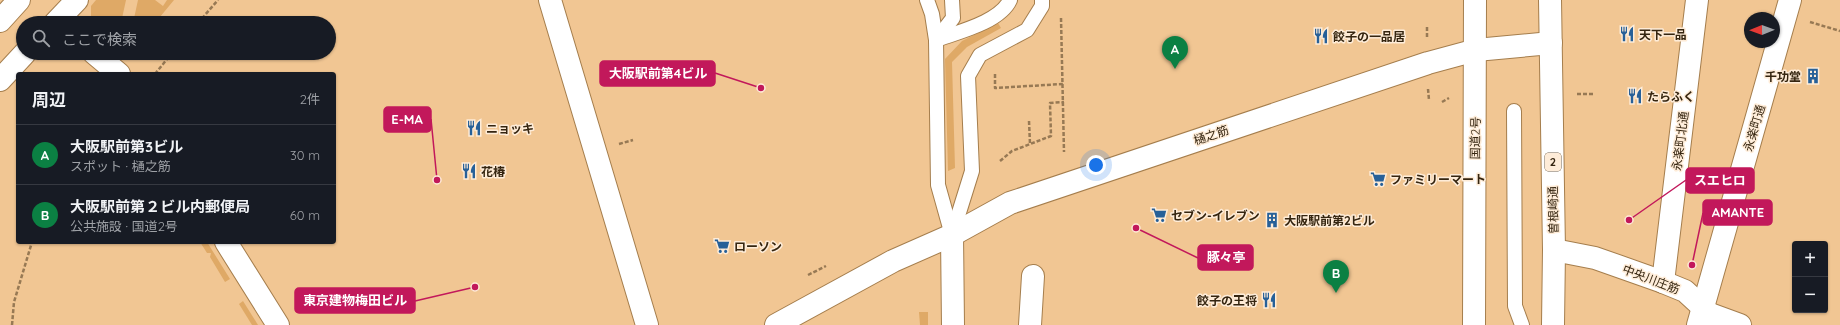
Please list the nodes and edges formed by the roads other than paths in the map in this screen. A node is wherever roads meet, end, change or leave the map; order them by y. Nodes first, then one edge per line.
1 (19, 0) edge
2 (77, 0) edge
3 (550, 0) edge
4 (928, 0) edge
5 (952, 0) edge
6 (1010, 0) edge
7 (1042, 0) edge
8 (1475, 0) edge
9 (1550, 0) edge
10 (1697, 0) edge
11 (1788, 8) edge
12 (62, 16) edge
13 (0, 21) edge
14 (936, 40) junction
15 (1551, 43) junction
16 (1476, 50) junction
17 (19, 60) edge
18 (102, 60) edge
19 (117, 72) edge
20 (0, 80) edge
21 (1514, 110) dead end
22 (952, 235) junction
23 (227, 244) edge
24 (1554, 250) junction
25 (1033, 276) dead end
26 (1663, 282) junction
27 (1700, 316) edge
28 (278, 325) edge
29 (647, 325) edge
30 (776, 325) edge
31 (953, 325) edge
32 (1030, 325) edge
33 (1474, 325) edge
34 (1522, 325) edge
35 (1553, 325) edge
36 (1740, 325) edge

1 - 13 main road
2 - 12 main road
3 - 29 main road
4 - 14 lane
5 - 14 lane
6 - 14 lane
7 - 22 lane
8 - 16 main road, 国道2号
9 - 15 main road, 曽根崎通 / 2
10 - 26 main road, 永楽町北通
11 - 27 main road, 永楽町通
14 - 22 lane
15 - 16 main road, 樋之筋
15 - 24 main road, 曽根崎通 / 2
16 - 22 main road, 樋之筋
16 - 33 main road, 国道2号
17 - 20 main road
18 - 19 main road
21 - 34 lane
22 - 30 main road, 樋之筋
22 - 31 main road
23 - 28 main road
24 - 26 main road, 中央川庄筋
24 - 35 main road, 曽根崎通 / 2
25 - 32 main road
26 - 27 main road, 中央川庄筋
27 - 36 main road, 中央川庄筋

